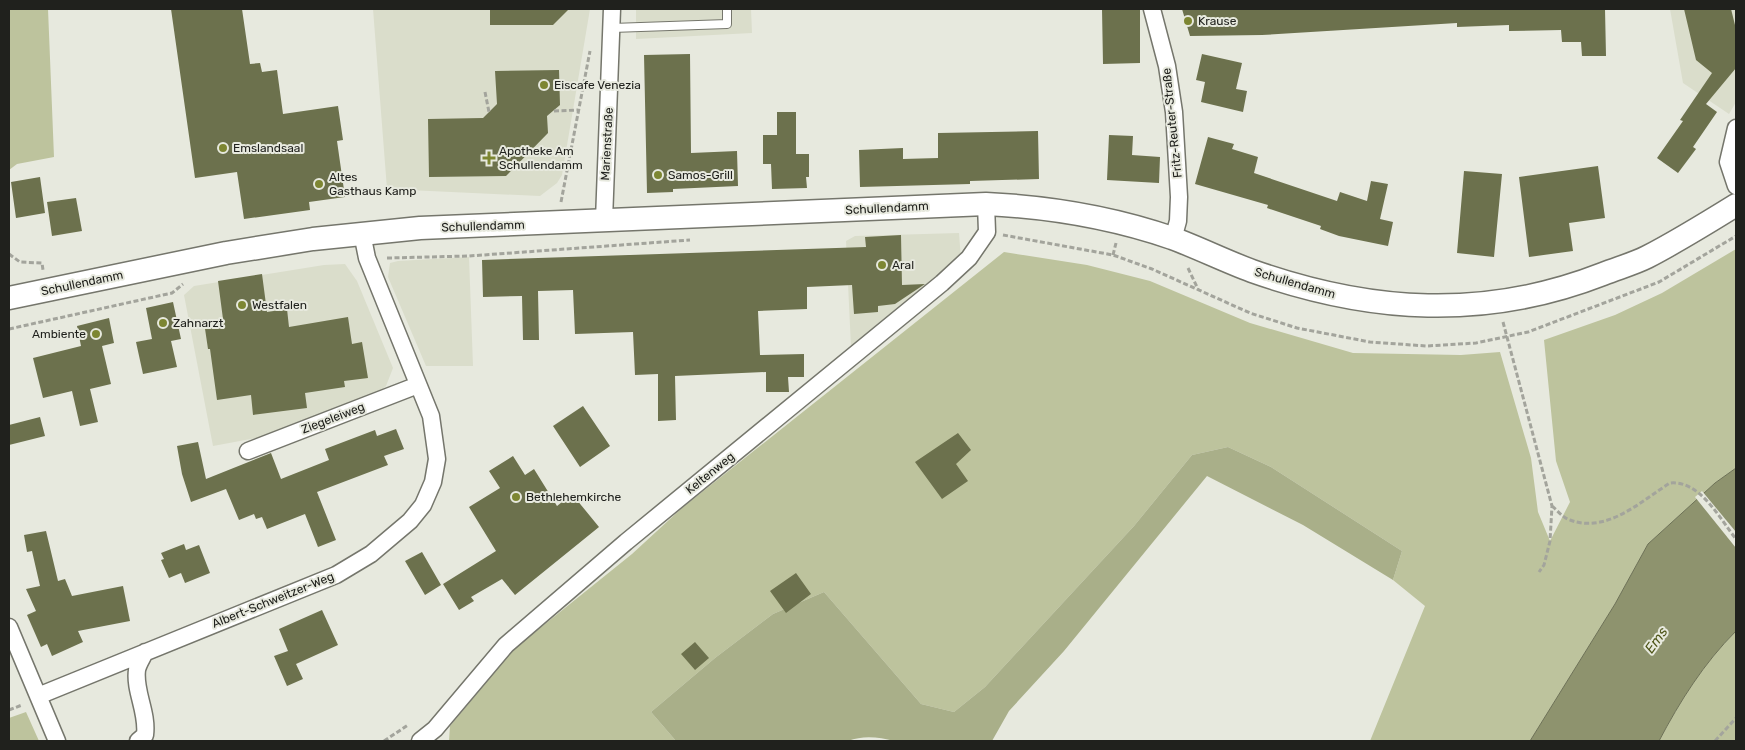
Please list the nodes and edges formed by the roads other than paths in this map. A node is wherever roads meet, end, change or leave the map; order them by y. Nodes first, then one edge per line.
1 (612, 9) edge
2 (727, 9) edge
3 (1152, 9) edge
4 (612, 28) junction
5 (1736, 128) edge
6 (1736, 186) edge
7 (986, 204) junction
8 (1736, 205) edge
9 (604, 220) junction
10 (362, 233) junction
11 (1173, 238) junction
12 (9, 298) edge
13 (418, 385) junction
14 (248, 451) dead end
15 (9, 627) edge
16 (145, 652) junction
17 (38, 696) junction
18 (57, 741) edge
19 (138, 741) edge
20 (420, 741) edge

1 - 4 street, Marienstraße
2 - 4 lane
3 - 11 street, Fritz-Reuter-Straße
4 - 9 street, Marienstraße
5 - 6 street
7 - 9 main road, Schullendamm
7 - 11 main road, Schullendamm
7 - 20 street, Keltenweg
8 - 11 main road, Schullendamm
9 - 10 main road, Schullendamm
10 - 12 main road, Schullendamm
10 - 13 street, Albert-Schweitzer-Weg
13 - 14 street, Ziegeleiweg
13 - 16 street, Albert-Schweitzer-Weg
15 - 17 street
16 - 17 street, Albert-Schweitzer-Weg
16 - 19 street
17 - 18 street

